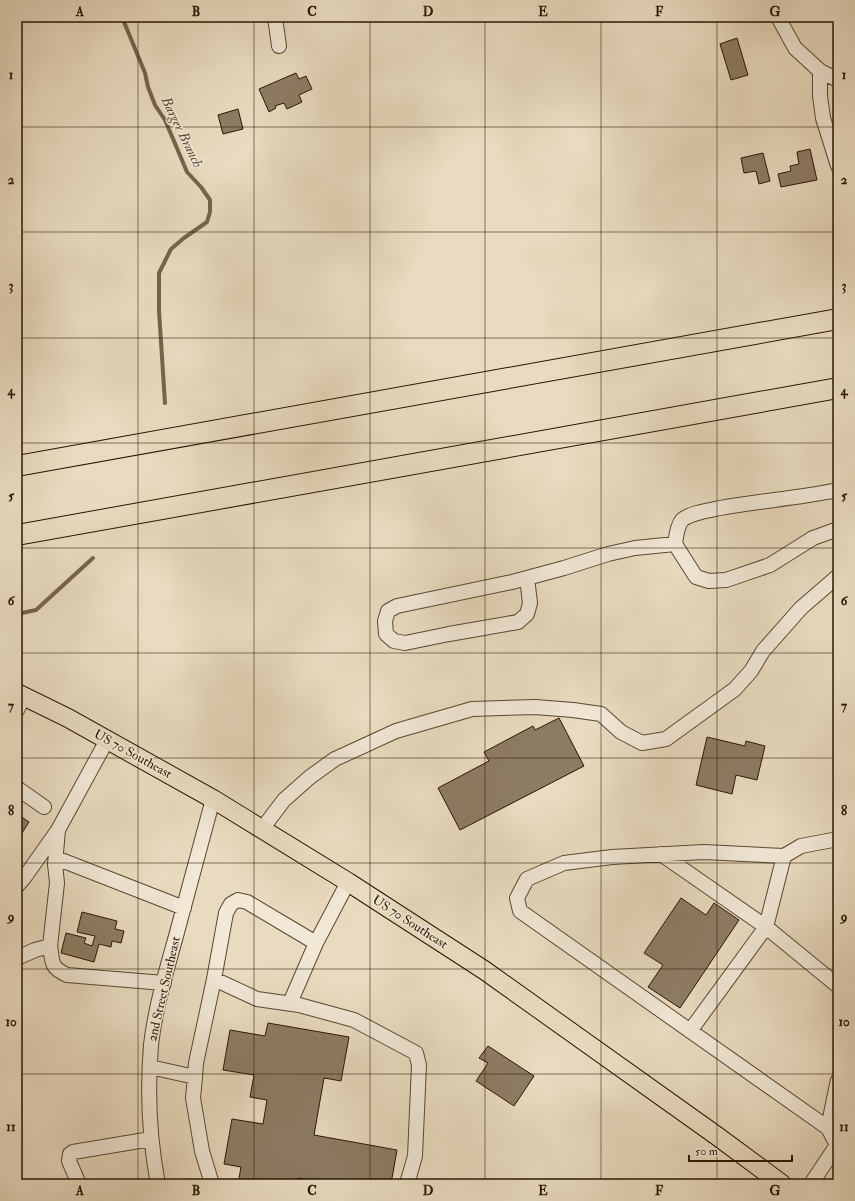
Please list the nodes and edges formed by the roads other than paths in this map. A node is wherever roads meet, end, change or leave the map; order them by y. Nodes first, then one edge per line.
1 (276, 17) edge
2 (778, 17) edge
3 (279, 46) dead end
4 (820, 71) junction
5 (838, 80) edge
6 (838, 166) edge
7 (838, 319) edge
8 (838, 388) edge
9 (17, 466) edge
10 (838, 490) edge
11 (838, 529) edge
12 (17, 535) edge
13 (675, 544) junction
14 (838, 576) edge
15 (527, 578) junction
16 (19, 699) edge
17 (107, 740) junction
18 (17, 788) edge
19 (213, 799) junction
20 (44, 807) dead end
21 (262, 829) junction
22 (58, 830) junction
23 (838, 839) edge
24 (661, 854) junction
25 (784, 856) junction
26 (56, 858) junction
27 (348, 882) junction
28 (17, 886) edge
29 (184, 908) junction
30 (766, 928) junction
31 (316, 943) junction
32 (50, 946) junction
33 (17, 958) edge
34 (214, 979) junction
35 (164, 983) junction
36 (838, 986) edge
37 (290, 1003) junction
38 (690, 1031) junction
39 (150, 1067) junction
40 (195, 1077) junction
41 (838, 1080) edge
42 (828, 1128) junction
43 (151, 1139) junction
44 (837, 1145) edge
45 (79, 1184) edge
46 (158, 1184) edge
47 (212, 1184) edge
48 (407, 1184) edge
49 (782, 1184) edge
50 (811, 1184) edge

1 - 3 street
2 - 4 street
4 - 5 street
4 - 6 street
7 - 9 highway
8 - 12 highway
10 - 13 street
11 - 13 street
13 - 15 street
14 - 21 street
15 - 15 street
16 - 17 main road, US 70 Southeast
17 - 19 main road, US 70 Southeast
17 - 22 street
18 - 20 street
19 - 21 main road, US 70 Southeast
19 - 29 street, 2nd Street Southeast
21 - 27 main road, US 70 Southeast
22 - 26 street
22 - 28 street
23 - 25 street
24 - 25 street
24 - 30 street
24 - 38 street
25 - 30 street
26 - 29 street
26 - 32 street
27 - 31 street
27 - 49 main road, US 70 Southeast
29 - 35 street, 2nd Street Southeast
30 - 36 street
30 - 38 street
31 - 34 street
31 - 37 street
32 - 33 street
32 - 35 street
34 - 37 street
34 - 40 street
35 - 39 street, 2nd Street Southeast
37 - 48 street
38 - 42 street
39 - 40 street
39 - 43 street, 2nd Street Southeast
40 - 47 street
41 - 42 street
42 - 44 street
43 - 45 street
43 - 46 street, 2nd Street Southeast
44 - 50 street

